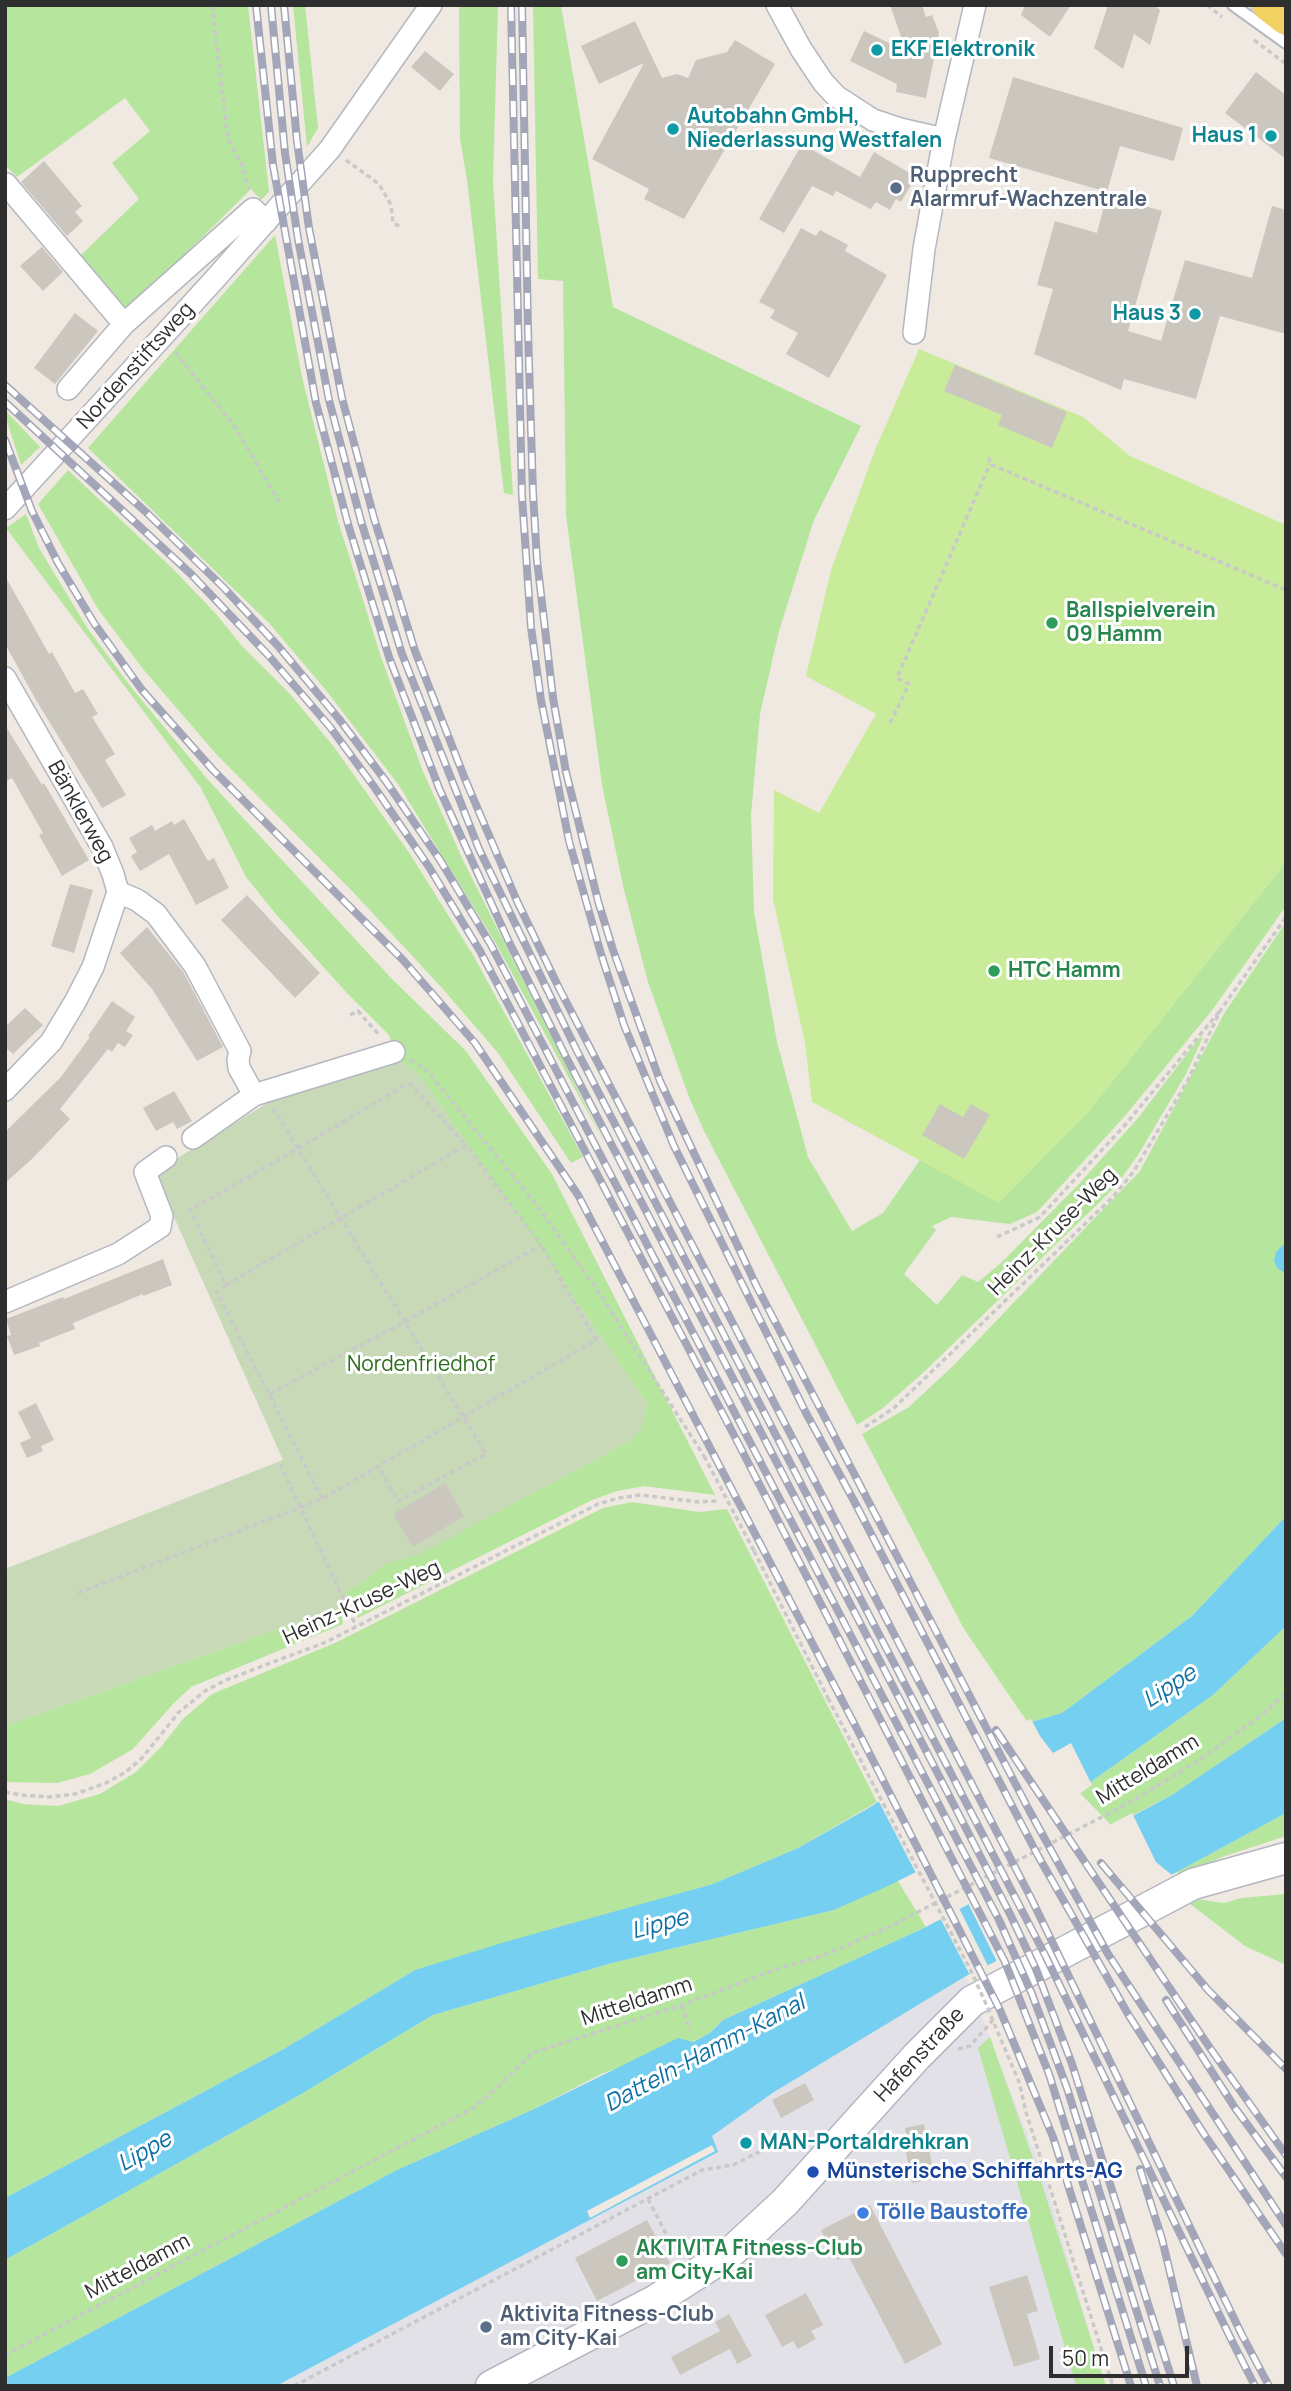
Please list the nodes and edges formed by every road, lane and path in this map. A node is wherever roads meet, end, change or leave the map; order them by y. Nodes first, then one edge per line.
1 (212, 5) edge
2 (431, 5) edge
3 (777, 5) edge
4 (975, 5) edge
5 (1247, 7) edge
6 (1286, 18) edge
7 (1286, 43) edge
8 (944, 139) junction
9 (340, 156) dead end
10 (6, 184) edge
11 (260, 215) junction
12 (401, 227) dead end
13 (124, 324) junction
14 (914, 332) dead end
15 (163, 337) junction
16 (68, 389) dead end
17 (989, 457) dead end
18 (990, 464) junction
19 (279, 502) dead end
20 (5, 509) edge
21 (1286, 590) edge
22 (5, 678) edge
23 (890, 723) dead end
24 (118, 892) junction
25 (1286, 917) edge
26 (1220, 1011) junction
27 (350, 1015) dead end
28 (394, 1052) junction
29 (5, 1090) edge
30 (254, 1095) junction
31 (192, 1138) dead end
32 (466, 1144) junction
33 (299, 1149) junction
34 (166, 1157) dead end
35 (342, 1218) junction
36 (996, 1237) dead end
37 (541, 1245) junction
38 (226, 1285) junction
39 (5, 1302) edge
40 (406, 1321) junction
41 (270, 1394) junction
42 (463, 1416) junction
43 (865, 1427) dead end
44 (280, 1464) dead end
45 (378, 1466) junction
46 (322, 1499) junction
47 (718, 1501) dead end
48 (300, 1508) junction
49 (78, 1593) dead end
50 (356, 1626) junction
51 (1286, 1693) edge
52 (5, 1792) edge
53 (1286, 1858) edge
54 (682, 2005) junction
55 (992, 2018) junction
56 (690, 2031) dead end
57 (954, 2049) dead end
58 (823, 2161) junction
59 (648, 2199) junction
60 (690, 2279) junction
61 (5, 2356) edge
62 (294, 2386) edge
63 (491, 2386) edge
64 (1113, 2386) edge

1 - 11 path
2 - 11 street, Nordenstiftsweg
3 - 8 street
4 - 8 street
5 - 6 main road
5 - 7 lane
8 - 14 street
9 - 12 path
10 - 13 street
11 - 13 street, Nordenstiftsweg
11 - 15 street, Nordenstiftsweg
13 - 16 street, Nordenstiftsweg
15 - 19 path
15 - 20 street, Nordenstiftsweg
17 - 18 path
18 - 21 path
18 - 23 path
22 - 24 street, Bänklerweg
24 - 29 street
24 - 30 street
25 - 26 path, Heinz-Kruse-Weg
26 - 36 path
26 - 43 path, Heinz-Kruse-Weg
27 - 28 path
28 - 30 street
28 - 55 path, bridge
30 - 31 street
30 - 33 path
32 - 33 path
32 - 35 path
32 - 37 path
33 - 35 path
33 - 38 path
34 - 39 street
35 - 38 path
35 - 40 path
37 - 40 path
37 - 42 path
38 - 41 path
40 - 41 path
40 - 42 path
41 - 46 path
42 - 45 path
42 - 45 path
44 - 48 path
45 - 46 path
46 - 48 path
47 - 50 path, Heinz-Kruse-Weg
48 - 49 path
48 - 50 path
50 - 52 path, Heinz-Kruse-Weg
51 - 54 path, Mitteldamm
53 - 58 main road, Hafenstraße
54 - 56 path
54 - 61 path, Mitteldamm
55 - 57 path
55 - 64 path
58 - 59 path
58 - 60 main road, Hafenstraße
59 - 60 path
59 - 62 path
60 - 63 main road, Hafenstraße

